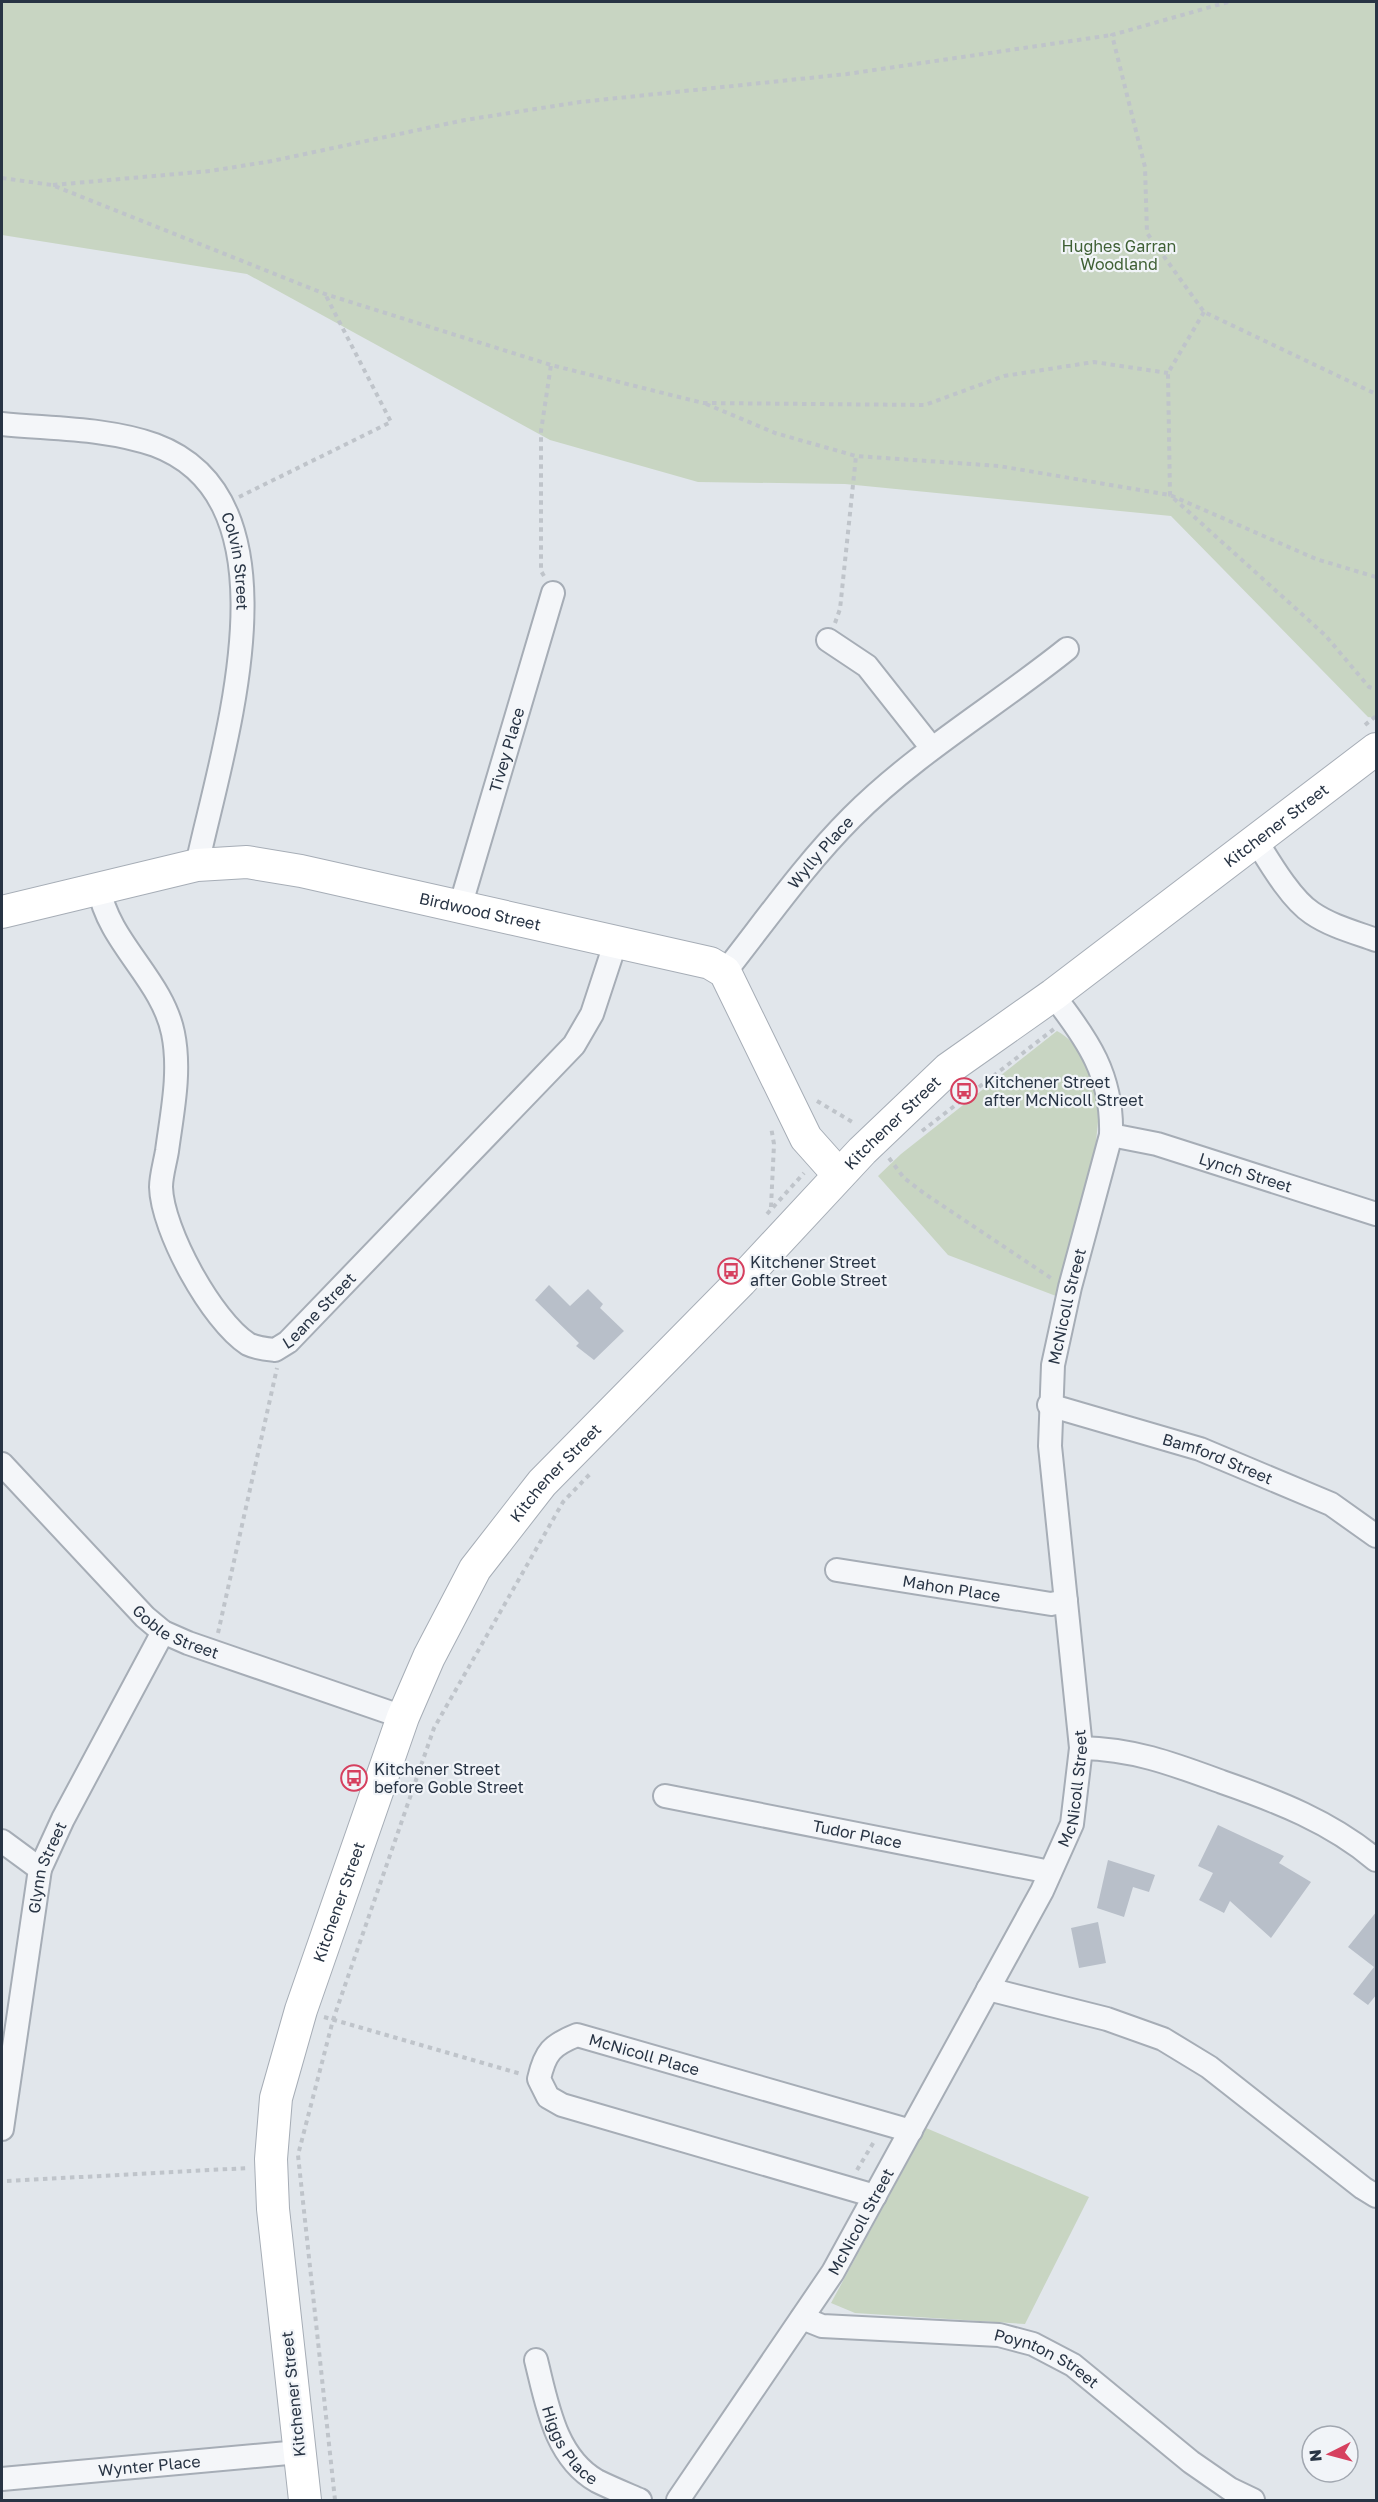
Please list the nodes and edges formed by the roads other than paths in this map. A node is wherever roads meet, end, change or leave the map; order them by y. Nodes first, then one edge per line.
1 (2, 424) edge
2 (553, 593) road end
3 (828, 640) road end
4 (1067, 649) dead end
5 (931, 747) junction
6 (1377, 749) edge
7 (1257, 842) junction
8 (197, 865) junction
9 (99, 888) junction
10 (460, 907) junction
11 (2, 912) edge
12 (1377, 940) edge
13 (616, 941) junction
14 (725, 972) junction
15 (1053, 995) junction
16 (1112, 1135) junction
17 (830, 1166) junction
18 (1377, 1214) edge
19 (1049, 1405) junction
20 (2, 1464) edge
21 (1377, 1536) edge
22 (837, 1570) dead end
23 (1066, 1601) junction
24 (163, 1632) junction
25 (403, 1717) junction
26 (1081, 1748) junction
27 (665, 1796) dead end
28 (2, 1841) edge
29 (1377, 1860) edge
30 (40, 1869) junction
31 (1050, 1872) junction
32 (988, 1989) junction
33 (2, 2129) edge
34 (911, 2131) junction
35 (875, 2196) junction
36 (1377, 2196) edge
37 (802, 2318) junction
38 (536, 2360) dead end
39 (299, 2452) junction
40 (2, 2479) edge
41 (305, 2500) edge
42 (640, 2500) edge
43 (678, 2500) edge
44 (1253, 2500) edge

1 - 8 street, Colvin Street
2 - 10 street, Tivey Place
3 - 5 street
4 - 5 street, Wylly Place
5 - 14 street, Wylly Place
6 - 7 street, Kitchener Street
7 - 12 street
7 - 15 street, Kitchener Street
8 - 9 street, Birdwood Street
8 - 10 street, Birdwood Street
9 - 11 street, Birdwood Street
9 - 13 street, Leane Street
10 - 13 street, Birdwood Street
13 - 14 street, Birdwood Street
14 - 17 street
15 - 16 street, McNicoll Street
15 - 17 street, Kitchener Street
16 - 18 street, Lynch Street
16 - 19 street, McNicoll Street
17 - 25 street, Kitchener Street
19 - 21 street, Bamford Street
19 - 23 street, McNicoll Street
20 - 24 street, Goble Street
22 - 23 street, Mahon Place
23 - 26 street, McNicoll Street
24 - 25 street, Goble Street
24 - 30 street, Glynn Street
25 - 39 street, Kitchener Street
26 - 29 street
26 - 31 street, McNicoll Street
27 - 31 street, Tudor Place
28 - 30 street
30 - 33 street, Glynn Street
31 - 32 street, McNicoll Street
32 - 34 street, McNicoll Street
32 - 36 street
34 - 35 street, McNicoll Street
34 - 35 street, McNicoll Place
35 - 37 street, McNicoll Street
37 - 43 street, McNicoll Street
37 - 44 street, Poynton Street
38 - 42 street, Higgs Place
39 - 40 street, Wynter Place
39 - 41 street, Kitchener Street

